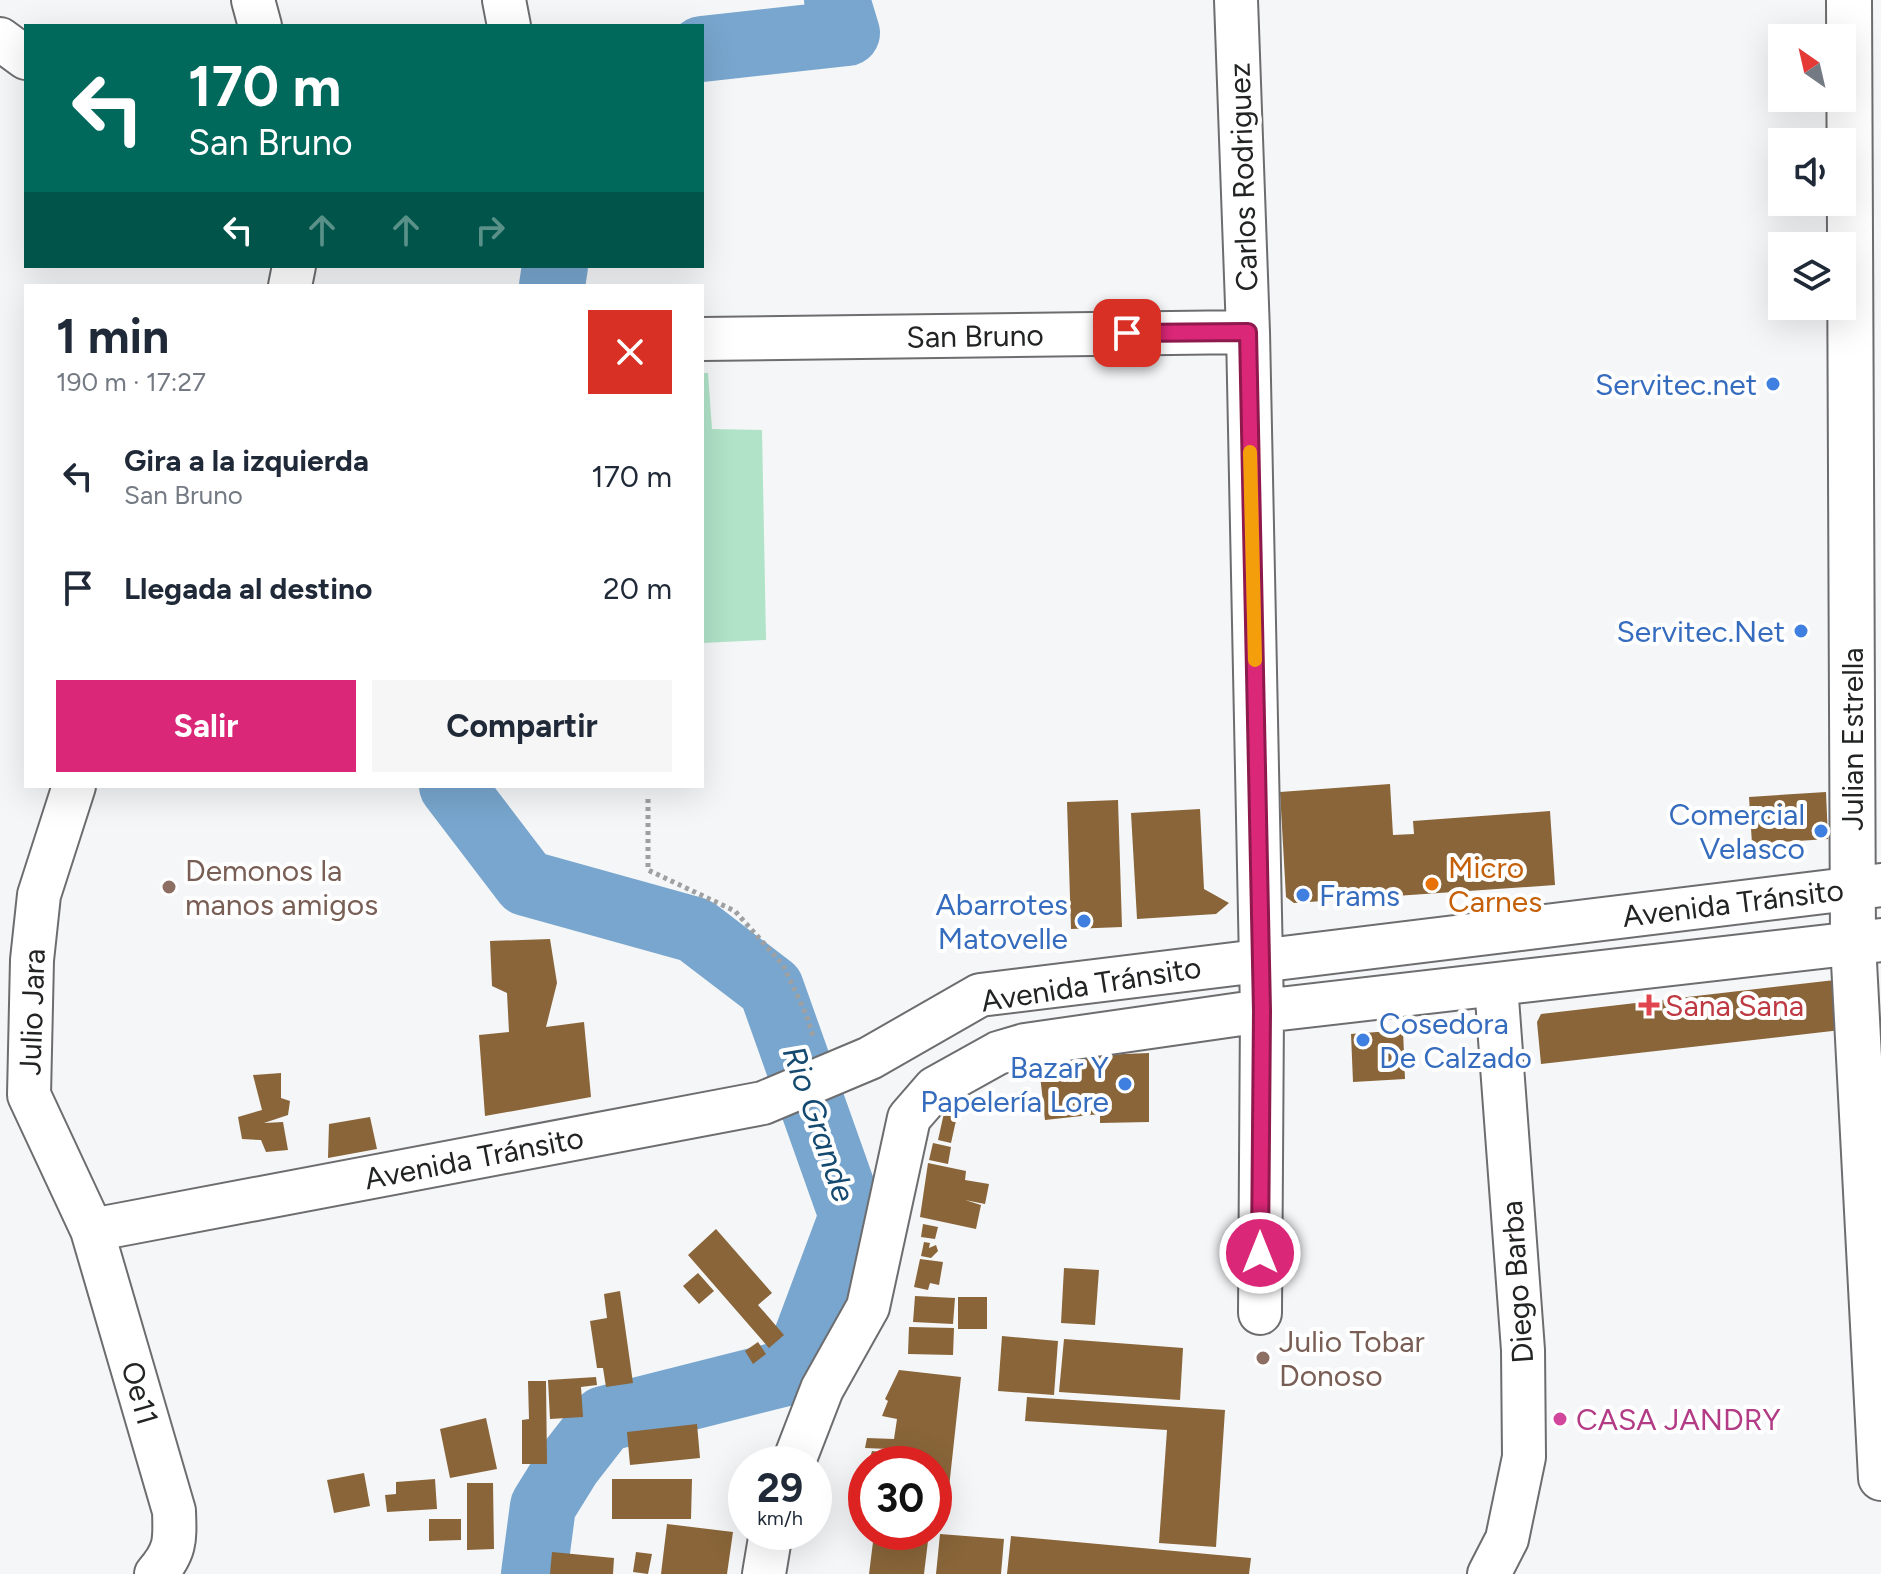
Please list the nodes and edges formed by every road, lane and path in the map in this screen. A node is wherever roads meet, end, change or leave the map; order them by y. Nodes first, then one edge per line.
1 (253, 0) edge
2 (504, 0) edge
3 (1236, 0) edge
4 (1849, 0) edge
5 (259, 24) edge
6 (509, 24) edge
7 (0, 39) edge
8 (24, 57) edge
9 (1248, 332) junction
10 (704, 339) edge
11 (73, 788) edge
12 (648, 799) dead end
13 (1867, 887) edge
14 (1867, 942) edge
15 (1261, 959) junction
16 (1496, 985) junction
17 (980, 995) junction
18 (1262, 1011) junction
19 (998, 1053) junction
20 (826, 1077) junction
21 (14, 1089) edge
22 (92, 1230) junction
23 (1260, 1313) dead end
24 (800, 1446) edge
25 (1881, 1478) edge
26 (768, 1550) edge
27 (163, 1566) edge
28 (764, 1574) edge
29 (1489, 1574) edge

1 - 5 street
2 - 6 street
3 - 9 street, Carlos Rodriguez
4 - 13 street, Julian Estrella
7 - 8 street
9 - 10 street, San Bruno
9 - 15 street, Carlos Rodriguez
11 - 21 street, Julio Jara
12 - 20 path
13 - 14 street, Julian Estrella
13 - 15 street, Avenida Tránsito
14 - 16 street, Avenida Tránsito
14 - 25 street, Julian Estrella
15 - 17 street, Avenida Tránsito
15 - 18 street, Carlos Rodriguez
16 - 18 street, Avenida Tránsito
16 - 29 street, Diego Barba
17 - 19 street
17 - 20 street, Avenida Tránsito
18 - 19 street, Avenida Tránsito
18 - 23 street, Carlos Rodriguez
19 - 24 street, Avenida Tránsito
20 - 22 street, Avenida Tránsito
21 - 22 street, Julio Jara
22 - 27 street, Oe11
26 - 28 street

